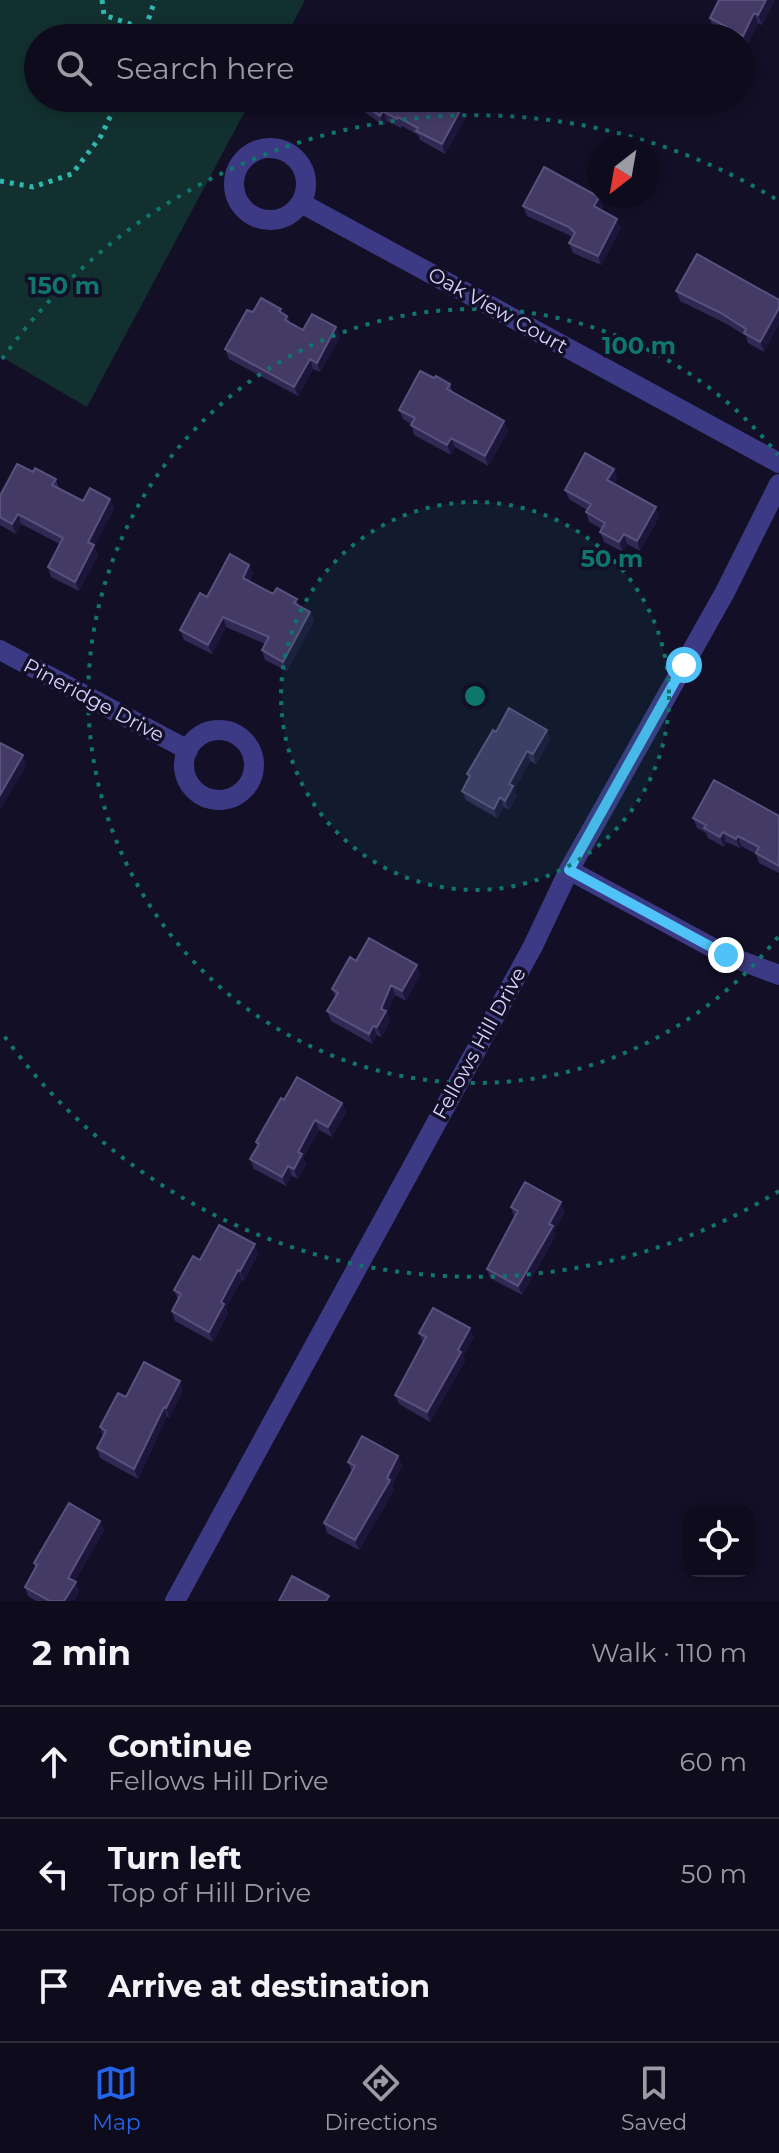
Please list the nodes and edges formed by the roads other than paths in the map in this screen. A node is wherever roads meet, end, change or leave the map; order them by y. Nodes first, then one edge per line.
1 (301, 203) dead end
2 (779, 463) edge
3 (779, 484) edge
4 (0, 650) edge
5 (188, 750) dead end
6 (569, 870) junction
7 (779, 975) edge
8 (175, 1601) edge

1 - 2 street, Oak View Court
3 - 6 street, Fellows Hill Drive
4 - 5 street, Pineridge Drive
6 - 7 street
6 - 8 street, Fellows Hill Drive

